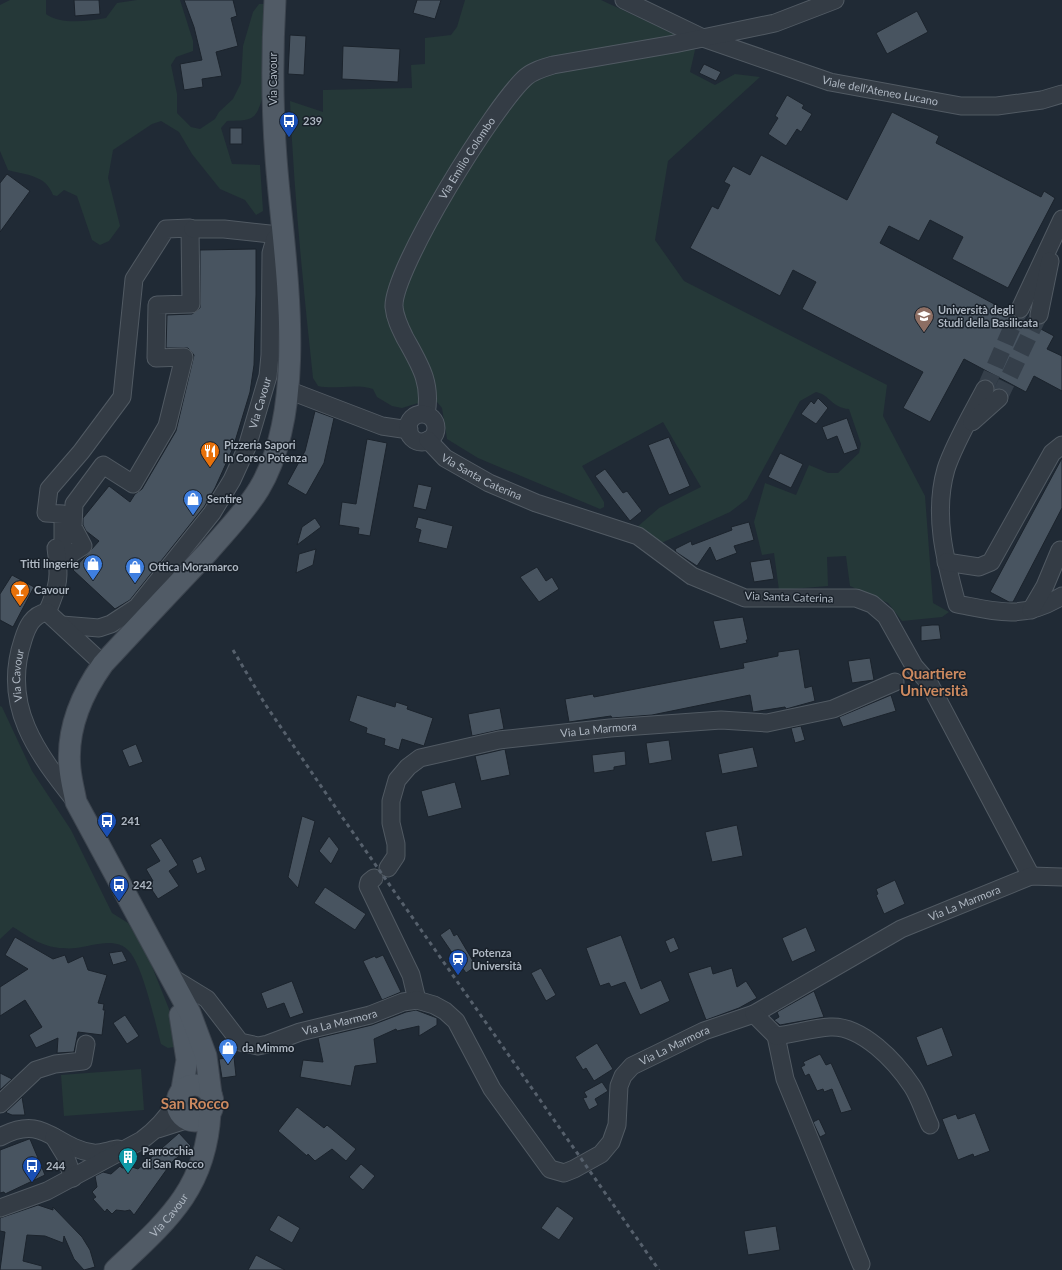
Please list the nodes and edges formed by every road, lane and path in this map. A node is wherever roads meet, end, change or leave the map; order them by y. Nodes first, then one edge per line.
1 (275, 0) edge
2 (624, 0) edge
3 (835, 0) edge
4 (703, 38) junction
5 (1062, 94) edge
6 (1060, 224) edge
7 (194, 228) dead end
8 (281, 232) junction
9 (1020, 309) tunnel mouth
10 (1039, 315) tunnel mouth
11 (184, 357) joint
12 (984, 389) tunnel mouth
13 (288, 390) junction
14 (999, 398) tunnel mouth
15 (426, 414) junction
16 (966, 427) junction
17 (409, 430) junction
18 (428, 440) junction
19 (1062, 445) edge
20 (53, 516) dead end
21 (1061, 552) edge
22 (946, 562) junction
23 (1062, 596) edge
24 (1031, 610) junction
25 (47, 612) junction
26 (62, 626) junction
27 (103, 664) junction
28 (895, 682) dead end
29 (76, 802) junction
30 (388, 868) dead end
31 (1031, 876) junction
32 (1062, 877) edge
33 (374, 878) dead end
34 (171, 977) junction
35 (417, 1000) junction
36 (754, 1014) junction
37 (776, 1036) junction
38 (86, 1044) dead end
39 (0, 1104) edge
40 (193, 1107) junction
41 (930, 1125) dead end
42 (1, 1136) edge
43 (54, 1136) junction
44 (130, 1147) junction
45 (73, 1178) junction
46 (0, 1208) edge
47 (861, 1264) dead end
48 (115, 1270) edge

1 - 8 main road, Via Cavour
2 - 4 street, Viale dell'Ateneo Lucano
3 - 4 street, Via Emilio Colombo
4 - 5 street, Viale dell'Ateneo Lucano
4 - 15 street, Via Emilio Colombo
6 - 9 street
6 - 10 street
7 - 8 street
8 - 13 main road, Via Cavour
8 - 26 street, Via Cavour
11 - 11 street
12 - 16 street
13 - 17 street, Via Santa Caterina
13 - 27 main road, Via Cavour
14 - 16 street
15 - 17 street
15 - 18 street
16 - 22 street
17 - 18 street, Via Santa Caterina
18 - 31 street, Via Santa Caterina
19 - 22 street
20 - 25 street
21 - 24 street
22 - 24 street
23 - 24 street
25 - 26 street
25 - 29 street, Via Cavour
26 - 27 street
27 - 29 main road, Via Cavour
28 - 30 street, Via La Marmora
29 - 34 main road, Via Cavour
31 - 32 street
31 - 36 street, Via La Marmora
33 - 35 street
34 - 35 street, Via La Marmora
34 - 40 main road, Via Cavour
34 - 40 main road, Via Cavour
35 - 36 street, Via La Marmora
36 - 37 street
37 - 41 street
37 - 47 street
38 - 39 street
40 - 44 street, Via Cavour
40 - 48 main road, Via Cavour
42 - 43 street
43 - 44 street
43 - 45 street
44 - 45 street, Via Cavour
45 - 46 street, Via Cavour

